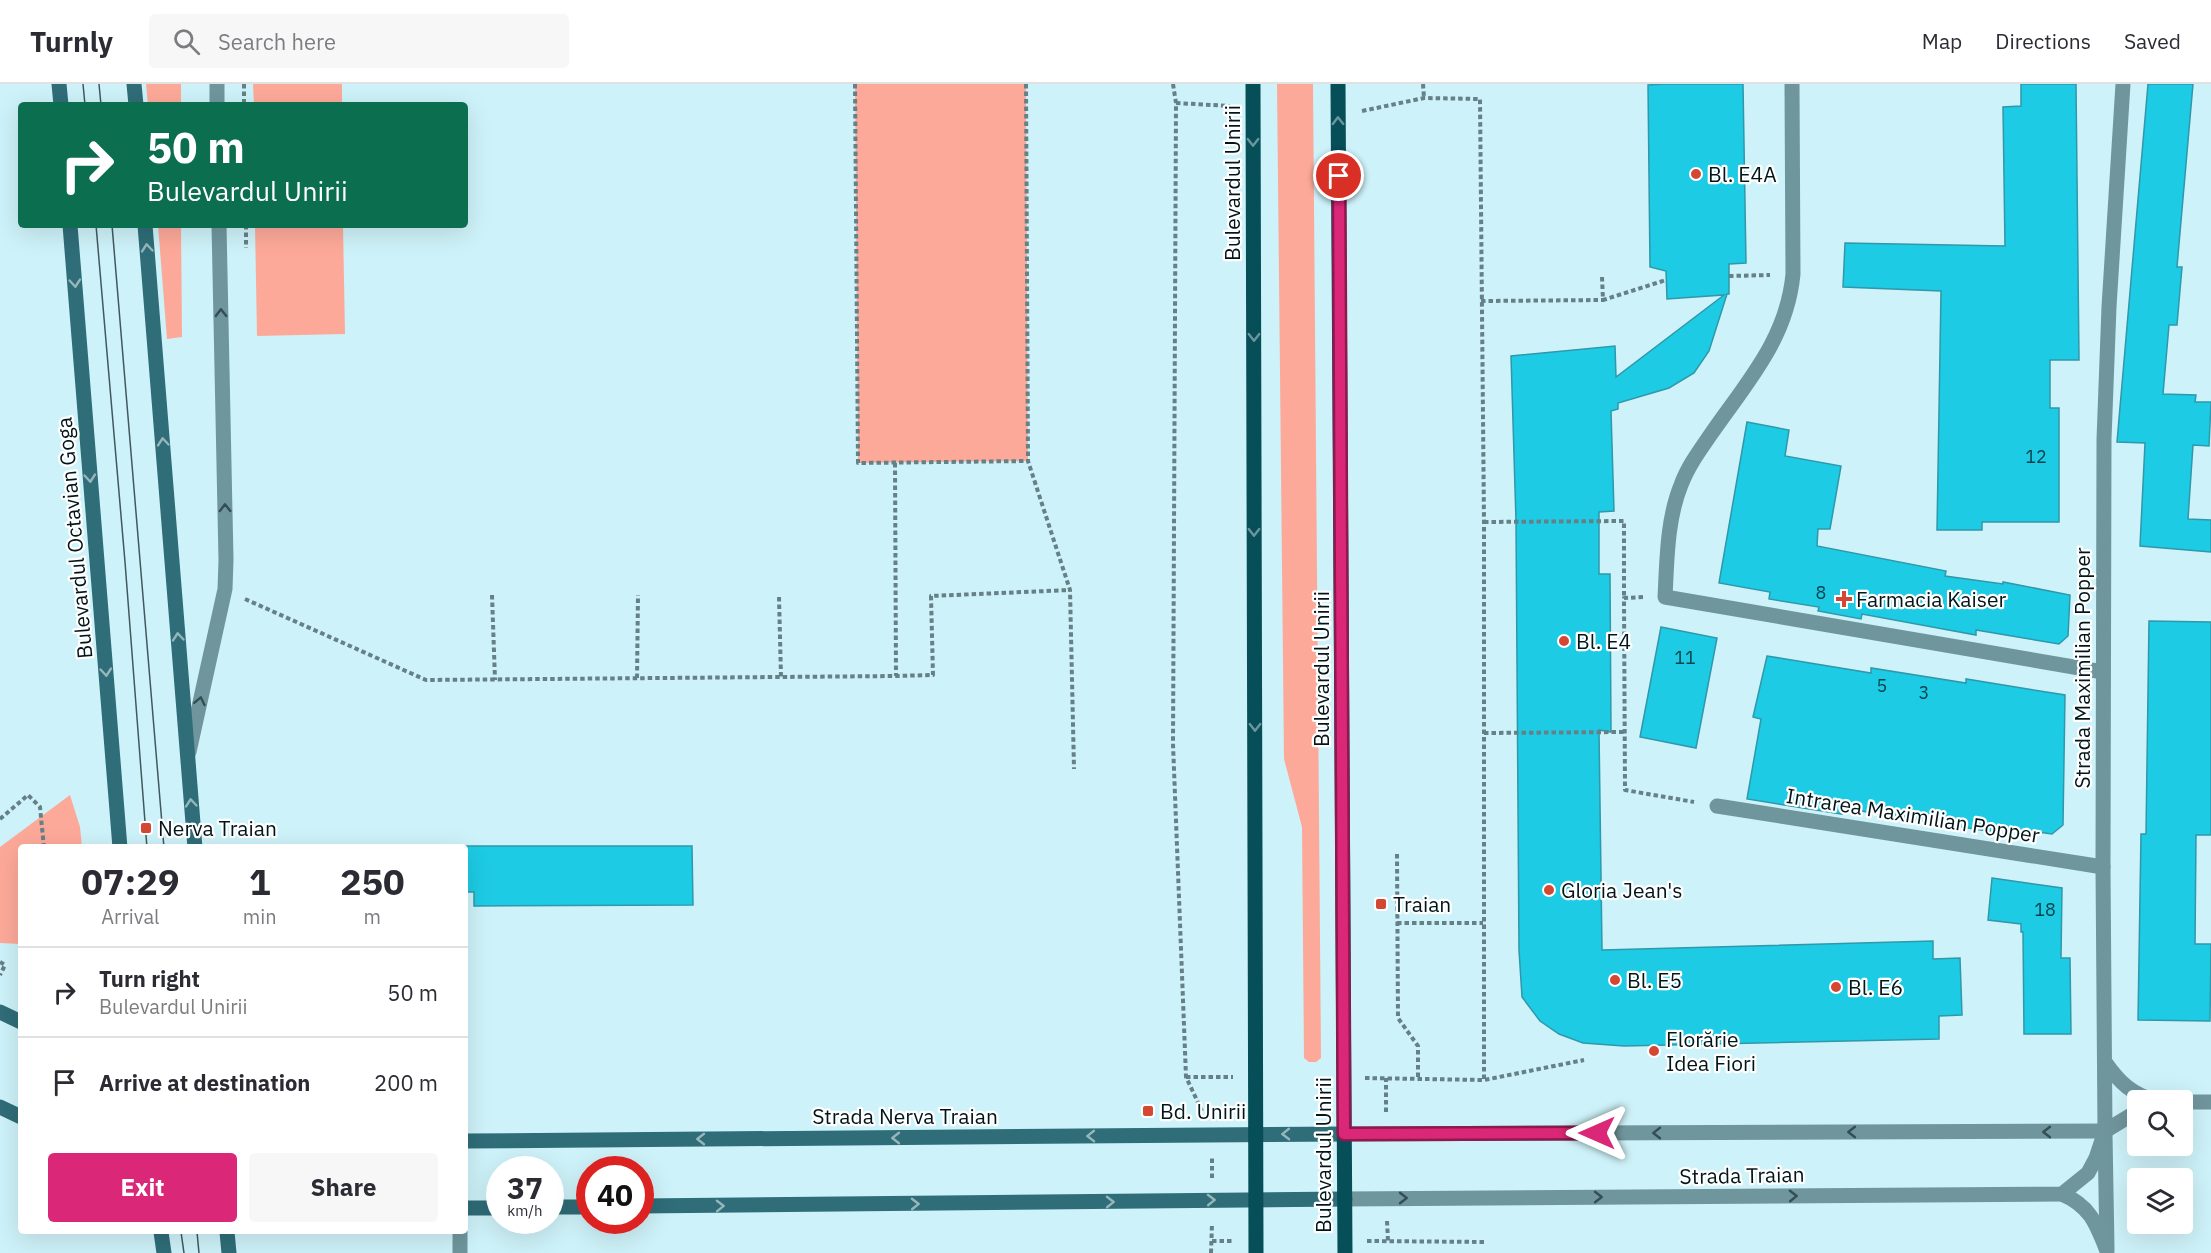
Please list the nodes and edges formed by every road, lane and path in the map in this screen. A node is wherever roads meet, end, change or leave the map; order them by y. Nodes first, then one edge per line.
1 (134, 84) edge
2 (216, 84) edge
3 (244, 84) edge
4 (855, 84) edge
5 (1026, 84) edge
6 (1173, 84) edge
7 (1253, 84) edge
8 (1338, 84) edge
9 (1423, 84) edge
10 (1792, 84) edge
11 (2123, 84) edge
12 (59, 85) edge
13 (1424, 98) junction
14 (61, 102) edge
15 (136, 102) edge
16 (217, 102) edge
17 (244, 102) edge
18 (1176, 103) junction
19 (1253, 107) junction
20 (1338, 110) junction
21 (70, 228) edge
22 (145, 228) edge
23 (219, 228) edge
24 (246, 228) edge
25 (246, 248) dead end
26 (1793, 274) junction
27 (1729, 276) dead end
28 (1602, 277) dead end
29 (1666, 279) dead end
30 (1480, 300) junction
31 (1603, 300) junction
32 (1028, 462) junction
33 (895, 463) junction
34 (1484, 522) junction
35 (1070, 590) junction
36 (492, 595) dead end
37 (638, 595) dead end
38 (240, 597) dead end
39 (779, 597) dead end
40 (1665, 597) junction
41 (1624, 598) junction
42 (2103, 672) junction
43 (896, 676) junction
44 (782, 677) junction
45 (637, 678) junction
46 (495, 680) junction
47 (1625, 732) junction
48 (1484, 733) junction
49 (188, 758) junction
50 (1074, 769) dead end
51 (1717, 806) joint
52 (0, 819) edge
53 (44, 844) edge
54 (120, 844) edge
55 (195, 844) edge
56 (1397, 854) dead end
57 (2103, 867) junction
58 (1397, 923) junction
59 (1483, 923) junction
60 (0, 962) edge
61 (0, 975) edge
62 (18, 1012) edge
63 (3, 1013) edge
64 (18, 1020) edge
65 (1584, 1060) dead end
66 (2104, 1062) junction
67 (1186, 1077) junction
68 (1256, 1077) junction
69 (1344, 1078) junction
70 (1386, 1078) junction
71 (1418, 1078) junction
72 (1484, 1080) junction
73 (2130, 1090) edge
74 (2193, 1102) edge
75 (2211, 1102) edge
76 (0, 1107) edge
77 (18, 1116) edge
78 (2127, 1118) edge
79 (2105, 1131) junction
80 (1344, 1134) junction
81 (1386, 1134) junction
82 (1212, 1135) junction
83 (1256, 1135) junction
84 (468, 1141) edge
85 (2062, 1194) junction
86 (1345, 1199) junction
87 (1212, 1200) junction
88 (1256, 1200) junction
89 (654, 1206) edge
90 (468, 1208) edge
91 (486, 1208) edge
92 (161, 1234) edge
93 (227, 1234) edge
94 (460, 1234) edge
95 (1487, 1242) dead end
96 (1345, 1247) edge
97 (2107, 1252) edge
98 (164, 1253) edge
99 (229, 1253) edge
100 (460, 1253) edge
101 (1211, 1253) edge
102 (1256, 1253) edge

1 - 15 main road
2 - 16 street
3 - 17 path
4 - 33 path
5 - 32 path
6 - 18 path
7 - 19 main road, Bulevardul Unirii
8 - 20 main road, Bulevardul Unirii
9 - 13 path
10 - 26 street
11 - 42 street, Strada Maximilian Popper
12 - 14 main road
13 - 20 path
13 - 30 path
18 - 19 path
18 - 67 path
19 -> 68 main road, Bulevardul Unirii
69 -> 20 main road, Bulevardul Unirii
21 -> 54 main road, Bulevardul Octavian Goga
49 -> 22 main road
49 -> 23 street
24 - 25 path
26 - 27 path
26 - 40 street
28 - 31 path
29 - 31 path
30 - 31 path
30 - 34 path
32 - 33 path
32 - 35 path
33 - 43 path
34 - 41 path
34 - 48 path
35 - 43 path
35 - 50 path
36 - 46 path
37 - 45 path
38 - 46 path
39 - 44 path
40 - 41 path
40 - 42 street
41 - 47 path
42 - 57 street, Strada Maximilian Popper
43 - 44 path
44 - 45 path
45 - 46 path
47 - 48 path
47 - 51 path
48 - 59 path
55 -> 49 main road
51 - 57 street, Intrarea Maximilian Popper
52 - 53 path
56 - 58 path
57 - 66 street, Strada Maximilian Popper
58 - 59 path
58 - 71 path
59 - 72 path
60 - 61 path
62 - 63 main road
63 - 64 main road
65 - 72 path
66 - 73 street
66 - 79 street, Strada Maximilian Popper
67 - 68 path
67 - 82 path
68 - 83 main road, Bulevardul Unirii
69 - 70 path
69 - 80 main road, Bulevardul Unirii
70 - 71 path
70 - 81 path
71 - 72 path
74 - 75 street
76 - 77 main road
78 - 79 street
79 -> 81 street, Strada Traian
79 - 85 street
79 - 97 street, Strada Maximilian Popper
80 - 81 street, Strada Traian
80 -> 83 main road, Strada Nerva Traian
80 - 86 main road, Bulevardul Unirii
82 - 83 main road, Strada Nerva Traian
82 -> 84 main road, Strada Nerva Traian
82 - 87 path
83 - 88 main road, Bulevardul Unirii
86 -> 85 street, Strada Traian
85 - 97 street
86 - 88 main road
86 - 96 main road, Bulevardul Unirii
87 - 88 main road
89 -> 87 main road
87 - 101 path
88 - 102 main road, Bulevardul Unirii
90 - 91 main road
92 - 98 main road
93 - 99 main road
94 - 100 street
95 - 96 path

